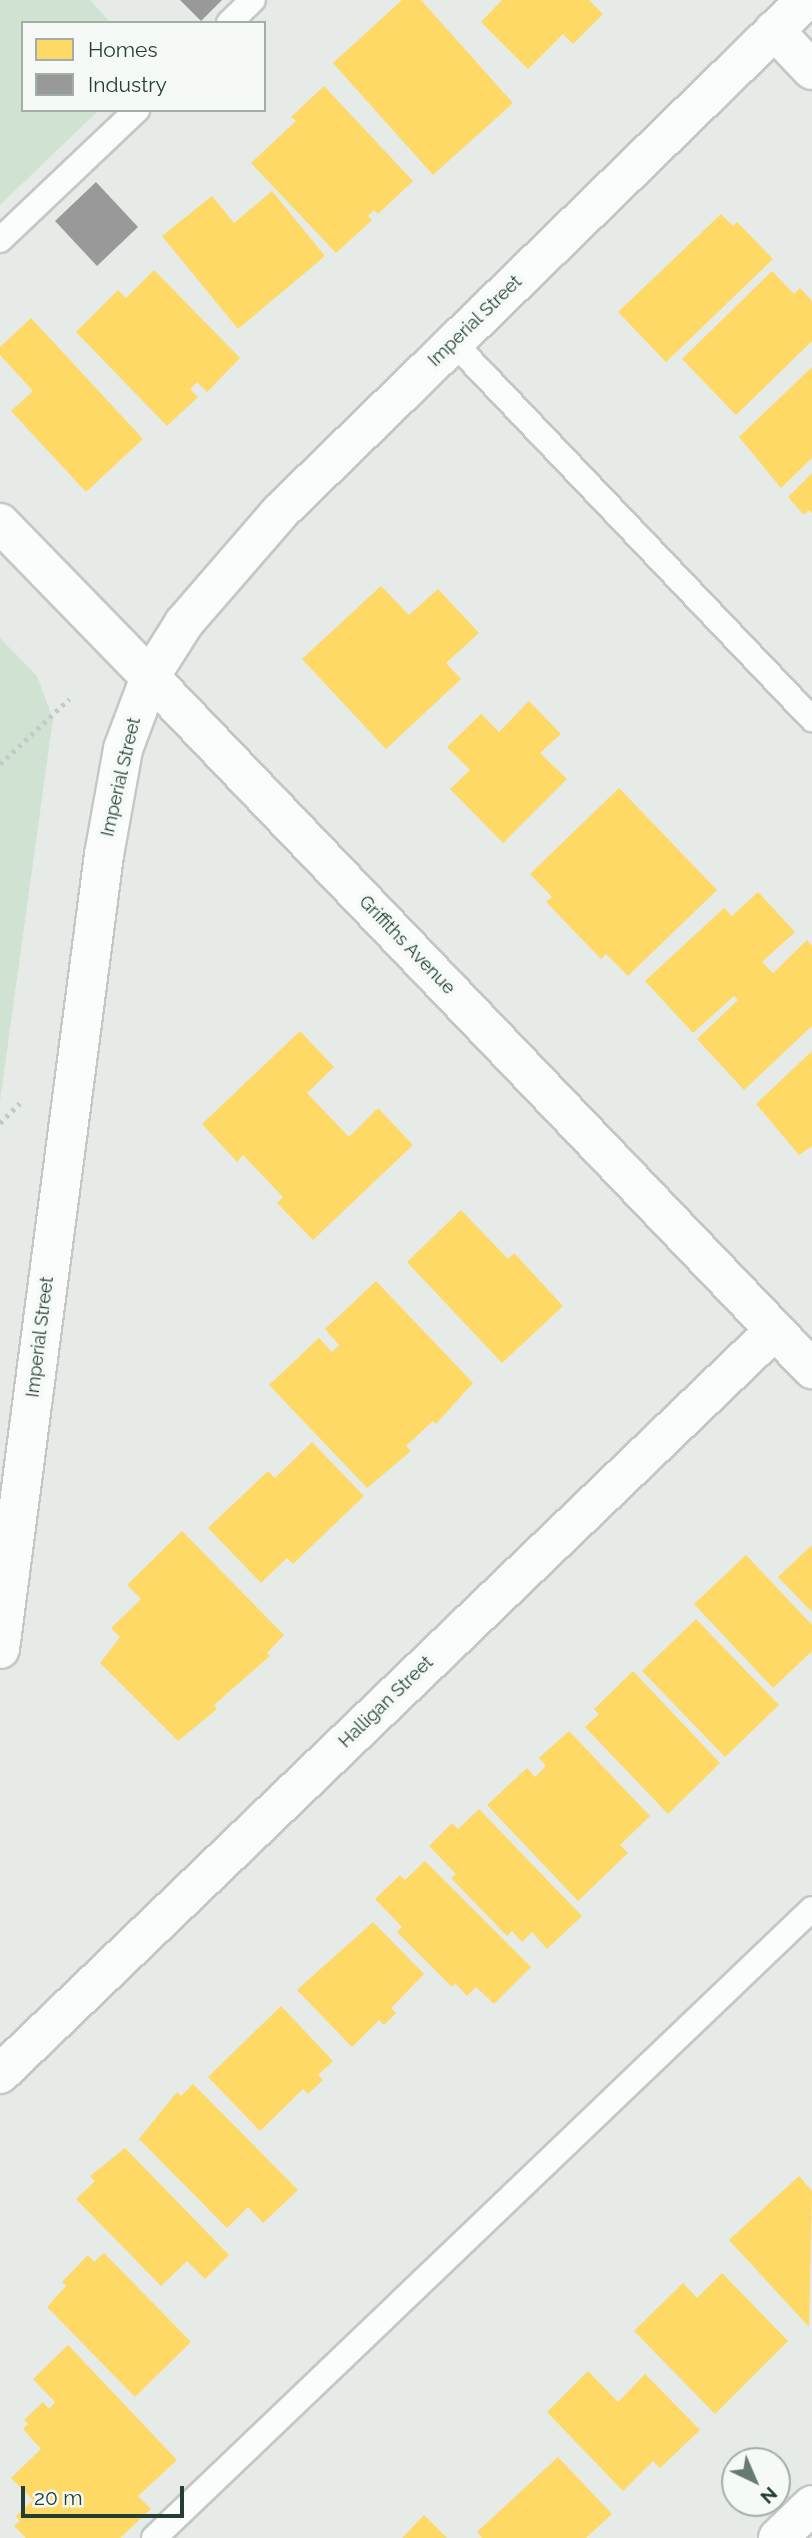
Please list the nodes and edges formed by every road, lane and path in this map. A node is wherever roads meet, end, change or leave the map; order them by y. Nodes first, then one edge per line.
1 (253, 0) edge
2 (806, 0) edge
3 (231, 21) edge
4 (774, 30) junction
5 (812, 70) edge
6 (135, 112) edge
7 (0, 240) edge
8 (453, 342) junction
9 (0, 523) edge
10 (150, 677) junction
11 (69, 699) dead end
12 (812, 719) edge
13 (0, 765) edge
14 (19, 1103) dead end
15 (0, 1123) edge
16 (774, 1331) junction
17 (812, 1370) edge
18 (3, 1599) edge
19 (0, 1648) edge
20 (812, 1909) edge
21 (0, 2074) edge
22 (812, 2505) edge
23 (154, 2538) edge
24 (778, 2538) edge

1 - 3 lane
2 - 4 street, Imperial Street
4 - 5 street
4 - 8 street, Imperial Street
6 - 7 lane
8 - 10 street, Imperial Street
8 - 12 lane
9 - 10 street, Griffiths Avenue
10 - 16 street, Griffiths Avenue
10 - 18 street, Imperial Street
11 - 13 path
14 - 15 path
16 - 17 street, Griffiths Avenue
16 - 21 street, Halligan Street
18 - 19 street, Imperial Street
20 - 23 lane
22 - 24 street

